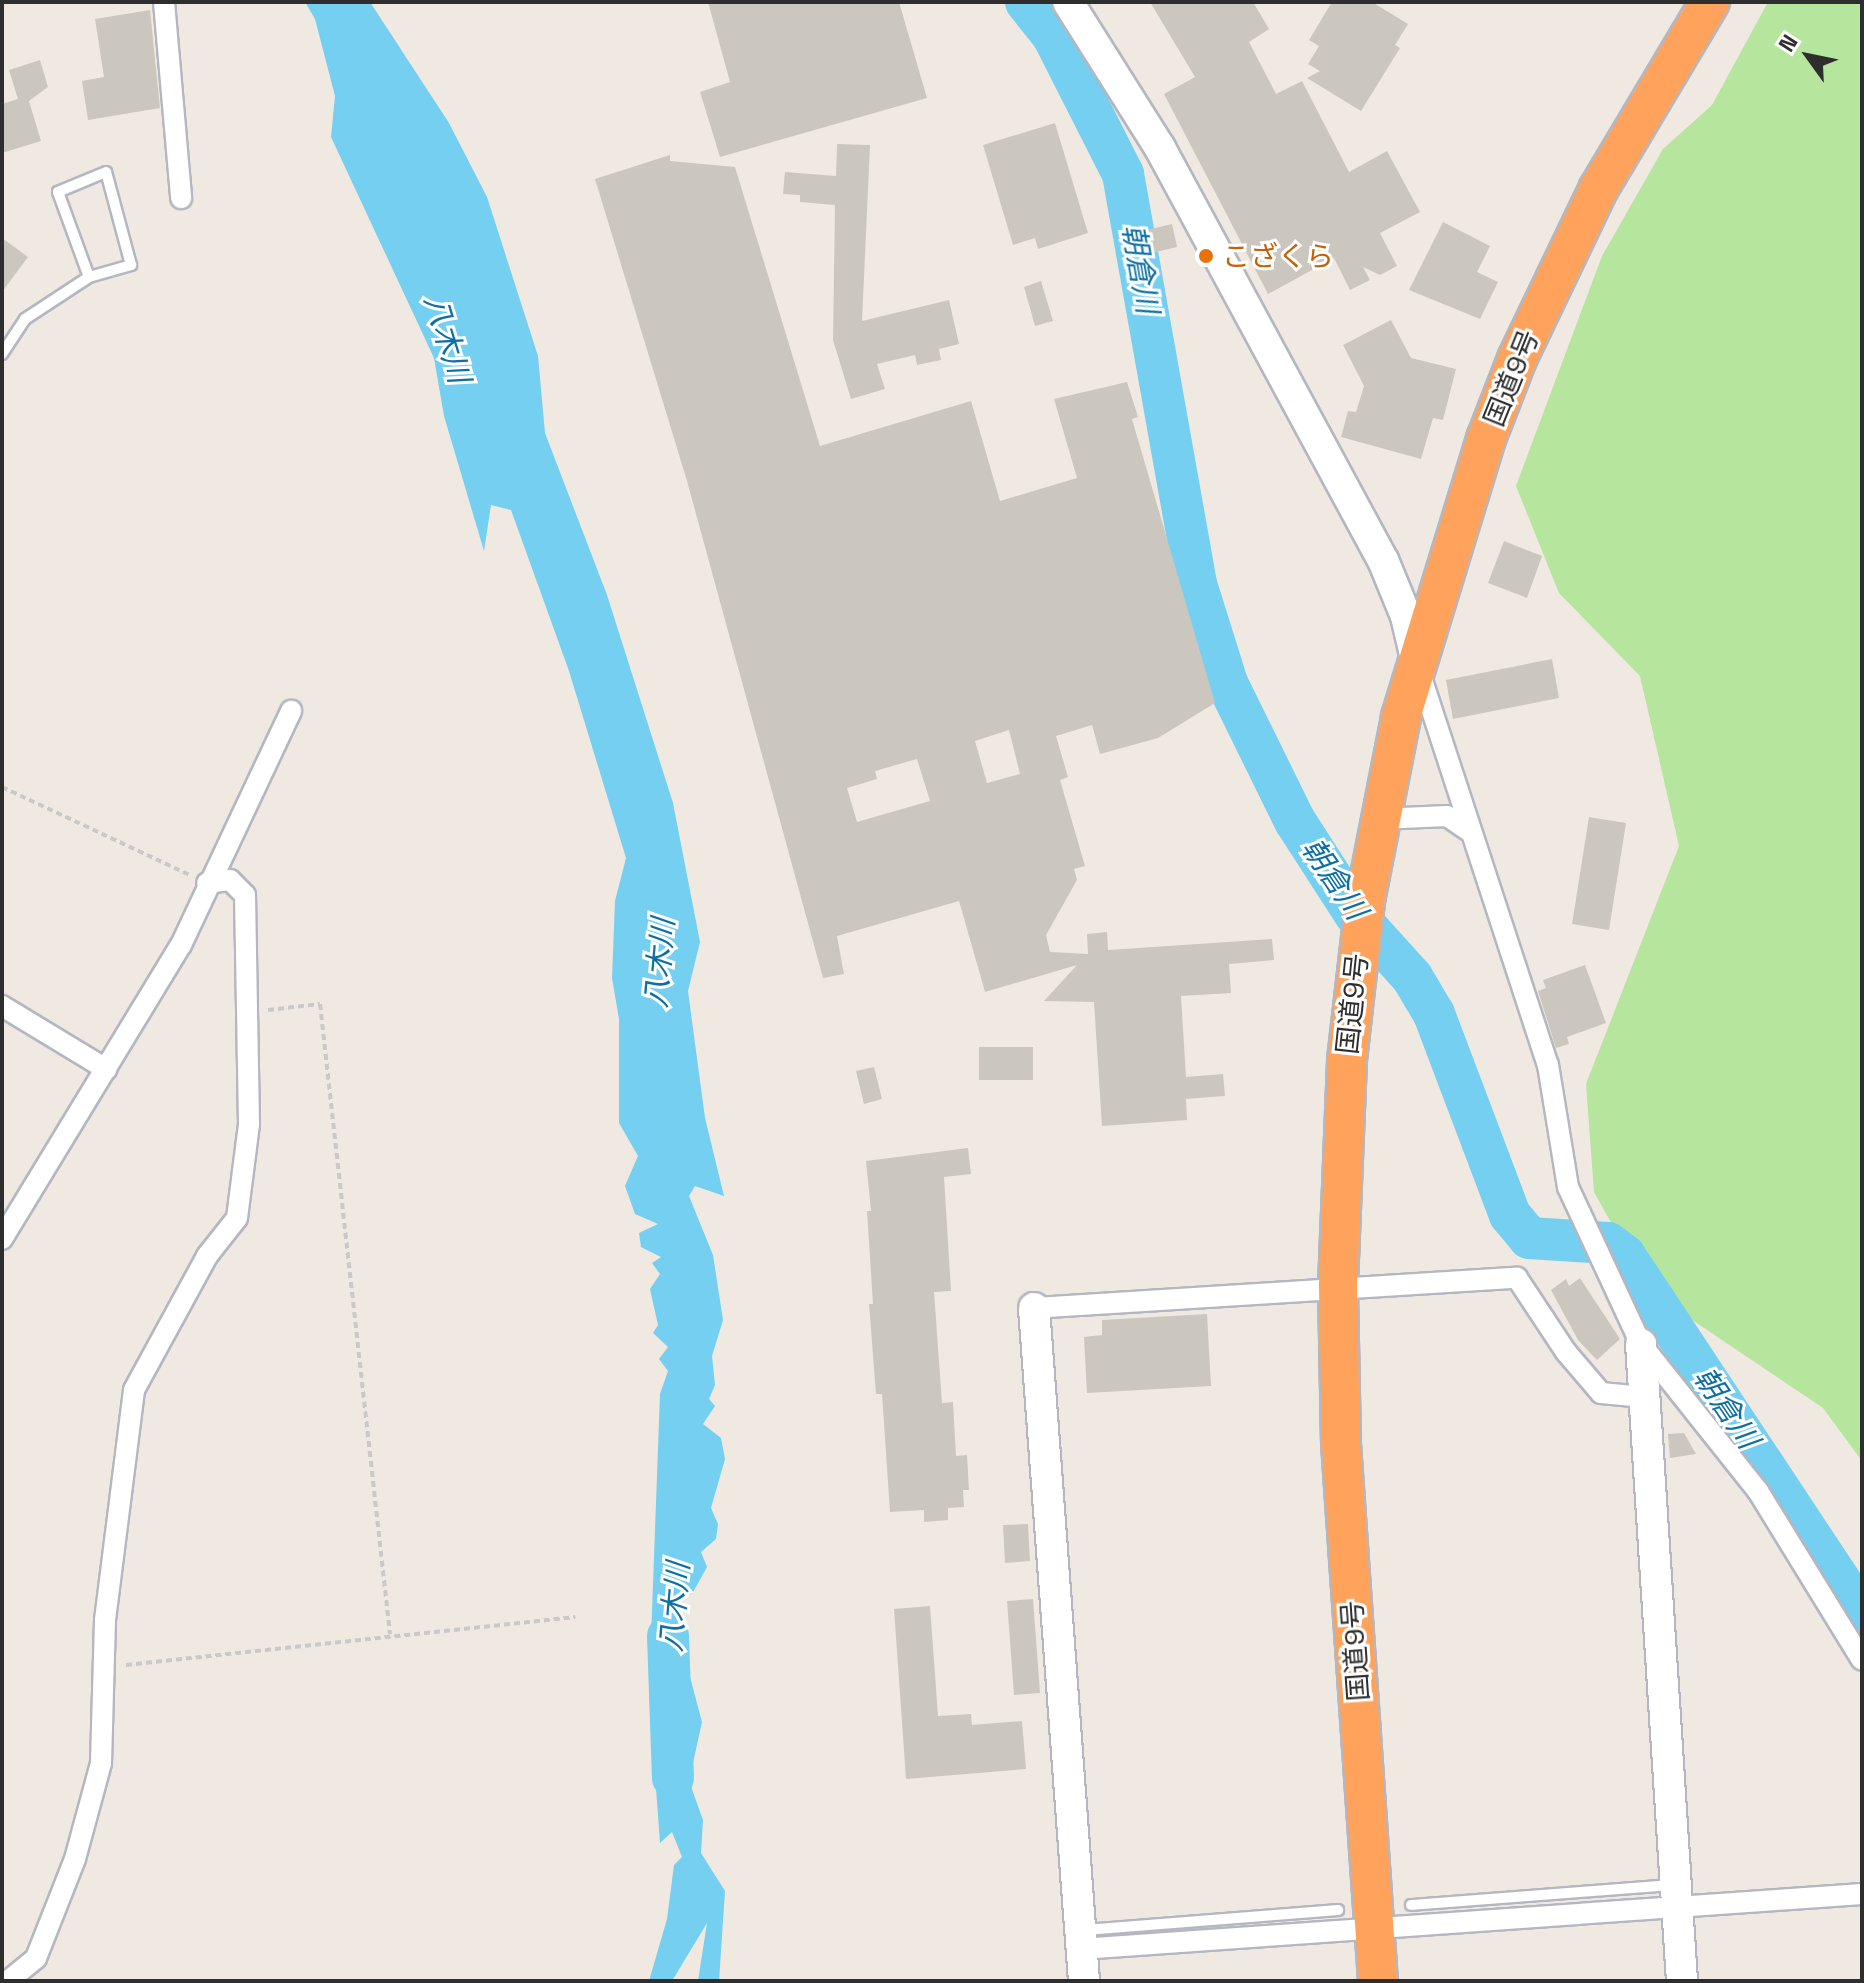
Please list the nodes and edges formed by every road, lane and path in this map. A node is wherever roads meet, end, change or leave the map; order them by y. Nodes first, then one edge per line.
1 (164, 2) edge
2 (1068, 2) edge
3 (1710, 2) edge
4 (181, 198) dead end
5 (89, 277) junction
6 (2, 354) edge
7 (1416, 659) junction
8 (291, 711) dead end
9 (2, 787) edge
10 (1379, 819) junction
11 (1469, 831) junction
12 (207, 883) junction
13 (2, 1006) edge
14 (248, 1013) junction
15 (106, 1069) junction
16 (2, 1239) edge
17 (1338, 1285) junction
18 (1034, 1308) joint
19 (1641, 1344) junction
20 (1644, 1397) junction
21 (575, 1617) dead end
22 (390, 1634) junction
23 (1862, 1660) edge
24 (107, 1668) junction
25 (1862, 1894) edge
26 (1676, 1895) junction
27 (1411, 1905) dead end
28 (1338, 1910) dead end
29 (1374, 1926) junction
30 (1080, 1940) junction
31 (8, 1981) edge
32 (1084, 1981) edge
33 (1378, 1981) edge
34 (1682, 1981) edge

1 - 4 street
2 - 7 street
3 - 7 highway, 国道9号
5 - 5 lane
5 - 6 lane
7 - 10 highway, 国道9号
7 - 11 street
8 - 12 street
9 - 12 path
10 - 11 street
10 - 17 highway, 国道9号
11 - 19 street
12 - 14 street
12 - 15 street
13 - 15 street
14 - 22 path
14 - 24 street
15 - 16 street
17 - 18 street
17 - 20 street
17 - 29 highway, 国道9号
18 - 30 street
19 - 20 street
19 - 23 street
20 - 26 street
21 - 22 path
22 - 24 path
24 - 31 street
25 - 26 street
26 - 27 lane
26 - 29 street
26 - 34 street
28 - 30 lane
29 - 30 street
29 - 33 highway, 国道9号
30 - 32 street

